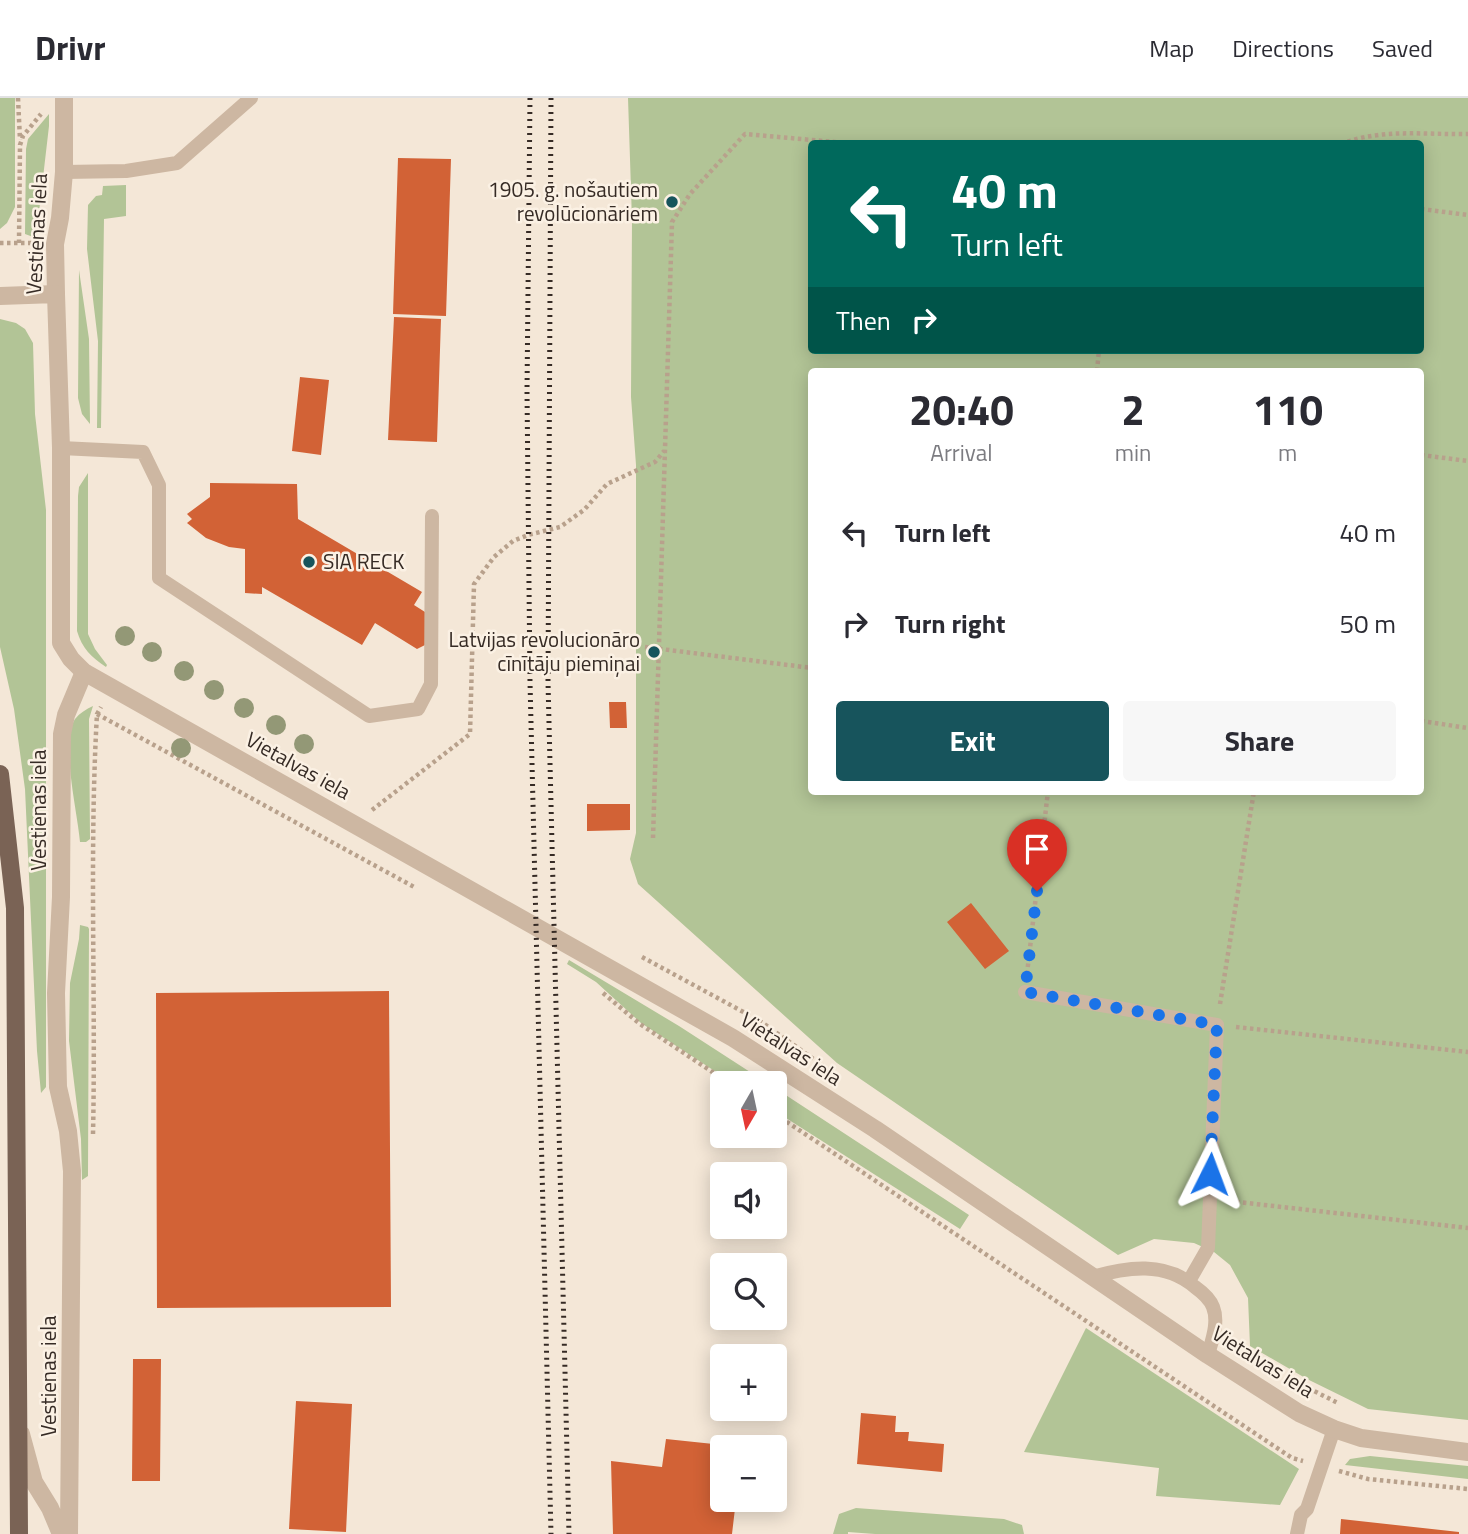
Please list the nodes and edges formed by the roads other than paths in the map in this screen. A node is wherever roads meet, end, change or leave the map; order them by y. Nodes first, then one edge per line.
1 (64, 98) edge
2 (251, 98) edge
3 (64, 172) junction
4 (56, 294) junction
5 (0, 296) edge
6 (61, 448) junction
7 (432, 516) dead end
8 (84, 672) junction
9 (0, 774) edge
10 (1025, 992) road end
11 (1092, 1277) junction
12 (1189, 1281) junction
13 (1208, 1355) junction
14 (19, 1425) junction
15 (1334, 1429) junction
16 (1468, 1452) edge
17 (19, 1534) edge
18 (61, 1534) edge
19 (69, 1534) edge
20 (1297, 1534) edge

1 - 3 street, Vestienas iela
2 - 3 lane
3 - 4 street, Vestienas iela
4 - 5 street
4 - 6 street, Vestienas iela
6 - 7 lane
6 - 8 street, Vestienas iela
8 - 11 street, Vietalvas iela
8 - 19 street, Vestienas iela
9 - 14 main road, Vestienas iela
10 - 12 lane
11 - 12 lane
11 - 13 street, Vietalvas iela
12 - 13 lane
13 - 15 street, Vietalvas iela
14 - 17 main road, Vestienas iela
14 - 18 street, Vestienas iela
15 - 16 street, Vietalvas iela
15 - 20 lane

